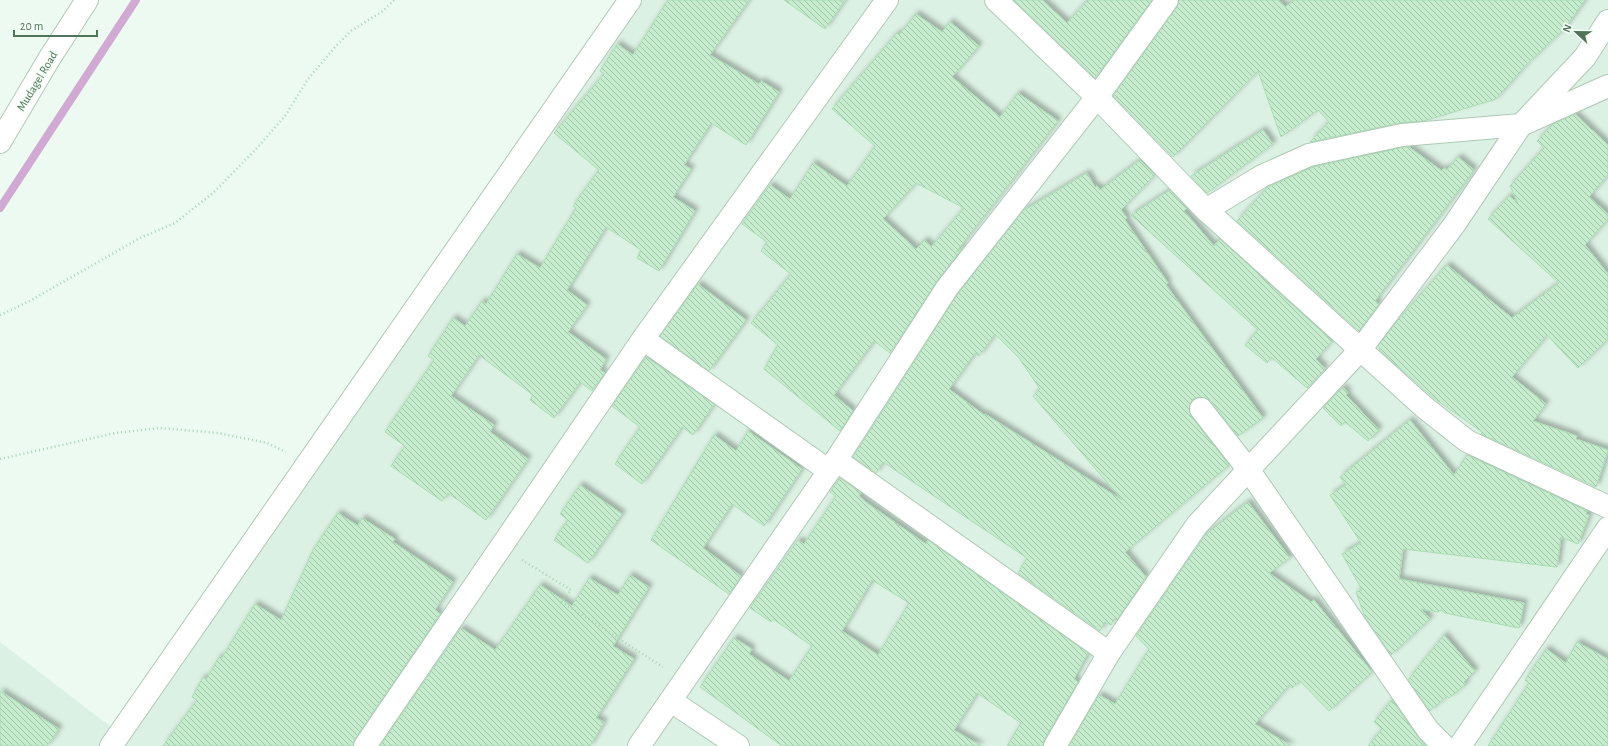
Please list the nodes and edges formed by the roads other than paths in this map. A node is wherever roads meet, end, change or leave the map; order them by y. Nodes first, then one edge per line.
1 (87, 0) edge
2 (630, 0) edge
3 (887, 0) edge
4 (996, 0) edge
5 (1167, 0) edge
6 (1608, 21) edge
7 (1608, 86) edge
8 (1097, 97) junction
9 (1521, 125) junction
10 (0, 142) edge
11 (1206, 210) junction
12 (644, 339) junction
13 (1360, 350) junction
14 (1200, 409) dead end
15 (832, 465) junction
16 (1248, 469) junction
17 (1608, 508) edge
18 (1608, 528) edge
19 (1109, 653) junction
20 (671, 701) junction
21 (111, 746) edge
22 (365, 746) edge
23 (639, 746) edge
24 (738, 746) edge
25 (1055, 746) edge
26 (1444, 746) edge
27 (1460, 746) edge

1 - 10 street, Mudagel Road
2 - 21 street
3 - 12 street
4 - 8 street
5 - 8 street
6 - 9 street
7 - 9 street
8 - 11 street
8 - 15 street
9 - 11 street
9 - 13 street
11 - 13 street
12 - 15 street
12 - 22 street
13 - 16 street
13 - 17 street
14 - 16 street
15 - 19 street
15 - 20 street
16 - 19 street
16 - 26 street
18 - 27 street
19 - 25 street
20 - 23 street
20 - 24 street

